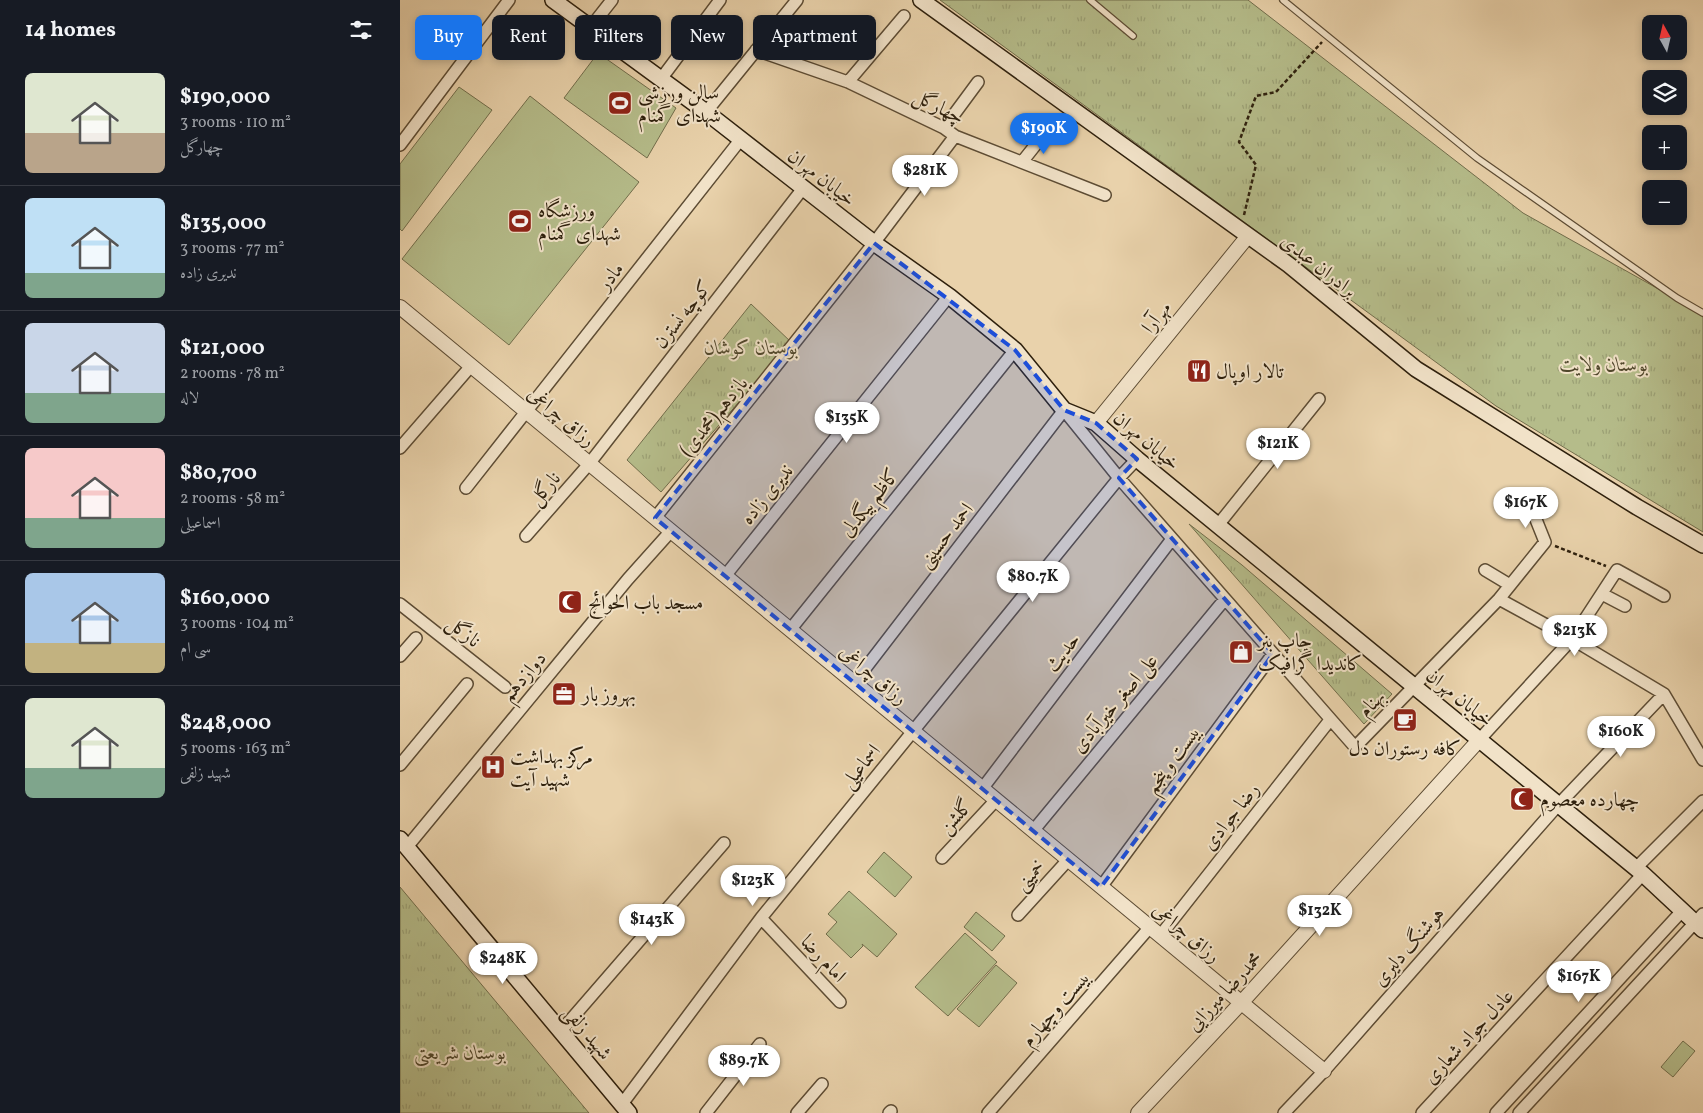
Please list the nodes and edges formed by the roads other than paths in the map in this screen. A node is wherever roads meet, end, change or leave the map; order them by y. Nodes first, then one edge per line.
1 (509, 0) edge
2 (553, 0) edge
3 (612, 0) edge
4 (720, 0) edge
5 (797, 0) edge
6 (921, 0) edge
7 (1090, 0) edge
8 (1283, 0) edge
9 (600, 15) edge
10 (785, 15) edge
11 (904, 16) dead end
12 (575, 17) edge
13 (1133, 36) dead end
14 (753, 54) edge
15 (635, 60) edge
16 (785, 60) edge
17 (661, 79) junction
18 (848, 82) junction
19 (978, 82) dead end
20 (706, 112) junction
21 (944, 128) junction
22 (1045, 133) dead end
23 (955, 136) junction
24 (741, 139) junction
25 (400, 145) edge
26 (1022, 162) junction
27 (804, 187) junction
28 (1104, 194) dead end
29 (1248, 236) junction
30 (874, 243) junction
31 (949, 296) junction
32 (400, 307) edge
33 (1703, 313) edge
34 (1014, 350) junction
35 (471, 366) junction
36 (1319, 399) dead end
37 (1064, 410) junction
38 (527, 412) junction
39 (1096, 423) junction
40 (400, 448) edge
41 (1137, 459) junction
42 (589, 464) junction
43 (1119, 478) junction
44 (466, 488) dead end
45 (1531, 507) dead end
46 (655, 518) junction
47 (1218, 525) junction
48 (671, 531) junction
49 (526, 536) dead end
50 (1172, 539) junction
51 (1703, 545) edge
52 (1485, 570) dead end
53 (725, 576) junction
54 (1510, 585) junction
55 (1602, 594) junction
56 (1664, 596) dead end
57 (1225, 599) junction
58 (1499, 599) junction
59 (400, 604) edge
60 (1625, 606) dead end
61 (790, 630) junction
62 (416, 638) dead end
63 (1572, 639) junction
64 (1273, 654) junction
65 (400, 656) edge
66 (854, 683) junction
67 (467, 684) dead end
68 (1414, 686) junction
69 (505, 687) dead end
70 (1664, 694) junction
71 (1330, 720) junction
72 (912, 731) junction
73 (1480, 739) junction
74 (1703, 760) edge
75 (400, 765) edge
76 (982, 788) junction
77 (996, 800) junction
78 (1703, 801) edge
79 (1559, 804) junction
80 (1033, 831) junction
81 (404, 843) edge
82 (724, 844) dead end
83 (942, 858) dead end
84 (1068, 860) junction
85 (1640, 871) junction
86 (1101, 887) junction
87 (1682, 911) junction
88 (1018, 915) dead end
89 (761, 918) junction
90 (1700, 922) edge
91 (1155, 931) junction
92 (840, 1002) dead end
93 (1241, 1003) junction
94 (561, 1031) junction
95 (760, 1044) dead end
96 (1324, 1071) junction
97 (822, 1084) dead end
98 (626, 1109) edge
99 (706, 1113) edge
100 (797, 1113) edge
101 (988, 1113) edge
102 (1138, 1113) edge
103 (1284, 1113) edge
104 (1422, 1113) edge
105 (1496, 1113) edge
106 (1519, 1113) edge

1 - 25 street
2 - 12 main road, خیابان مهران
3 - 9 street
4 - 17 street
5 - 10 street
6 - 29 main road, برادران عبدی
7 - 13 lane
8 - 33 lane
11 - 18 street
14 - 20 street
15 - 17 main road, خیابان مهران
16 - 18 street, چهارگل
17 - 20 main road, خیابان مهران
18 - 21 street, چهارگل
19 - 21 street
20 - 24 main road, خیابان مهران
21 - 23 street, چهارگل
22 - 26 street
23 - 26 street, چهارگل
23 - 30 street
24 - 27 main road, خیابان مهران
24 - 38 street, مادر
26 - 28 street, چهارگل
27 - 30 main road, خیابان مهران
27 - 42 street, کوچه نسترن
29 - 39 street, مهرآرا
29 - 51 main road, برادران عبدی
30 - 31 main road, خیابان مهران
30 - 46 street, یازدهم(محمدی)
31 - 34 main road, خیابان مهران
31 - 53 street, ندیری زاده
32 - 35 street, رزاق چراغی
34 - 37 main road, خیابان مهران
34 - 61 street, کاظم بیگدلی
35 - 38 street, رزاق چراغی
35 - 40 street
36 - 47 street
37 - 39 main road, خیابان مهران
37 - 43 street
37 - 66 street, احمد حسینی
38 - 42 street, رزاق چراغی
38 - 44 street, مادر
39 - 41 main road, خیابان مهران
41 - 43 street, اسماعیلی
41 - 47 main road, خیابان مهران
42 - 46 street, رزاق چراغی
42 - 49 street, نارگل
43 - 50 street
43 - 72 street, اسماعیلی
45 - 54 street, بهنام
46 - 48 street, رزاق چراغی
47 - 68 main road, خیابان مهران
48 - 53 street, رزاق چراغی
48 - 81 street, دوازدهم
50 - 57 street
50 - 76 street, حدیث
52 - 54 street
53 - 61 street, رزاق چراغی
54 - 58 street, بهنام
55 - 56 street
55 - 60 street
55 - 63 street
57 - 64 street
57 - 80 street, علی اصغر خیرآبادی
58 - 63 street
58 - 68 street, بهنام
59 - 69 street, نازگل
61 - 66 street, رزاق چراغی
62 - 65 street
63 - 70 street
63 - 73 street
64 - 71 street
64 - 86 street, بیست و پنجم
66 - 72 street, رزاق چراغی
67 - 75 street
68 - 71 street, بهنام
68 - 73 main road, خیابان مهران
70 - 74 street
70 - 79 street, هوشنگ دلیری
71 - 91 street, رضا جوادی
72 - 76 street, رزاق چراغی
72 - 89 street, اسماعیلی
73 - 79 main road, خیابان مهران
73 - 93 street, محمدرضا میرزایی
76 - 77 street, رزاق چراغی
77 - 80 street, رزاق چراغی
77 - 83 street, گلشن
78 - 85 street, عادل جواد شعاری
79 - 85 main road, خیابان مهران
79 - 96 street, هوشنگ دلیری
80 - 84 street, رزاق چراغی
81 - 94 main road, شهید زلفی
82 - 94 street
84 - 86 street, رزاق چراغی
84 - 88 street, خمینی
85 - 87 main road, خیابان مهران
85 - 104 street, عادل جواد شعاری
86 - 91 street, رزاق چراغی
87 - 90 main road, خیابان مهران
87 - 105 street
89 - 92 street, امام رضا
89 - 98 street, اسماعیلی
90 - 106 street
91 - 93 street, رزاق چراغی
91 - 101 street, بیست وچهارم
93 - 96 street, رزاق چراغی
93 - 102 street, محمدرضا میرزایی
94 - 98 main road, شهید زلفی
95 - 99 street
96 - 103 street, هوشنگ دلیری
97 - 100 street

